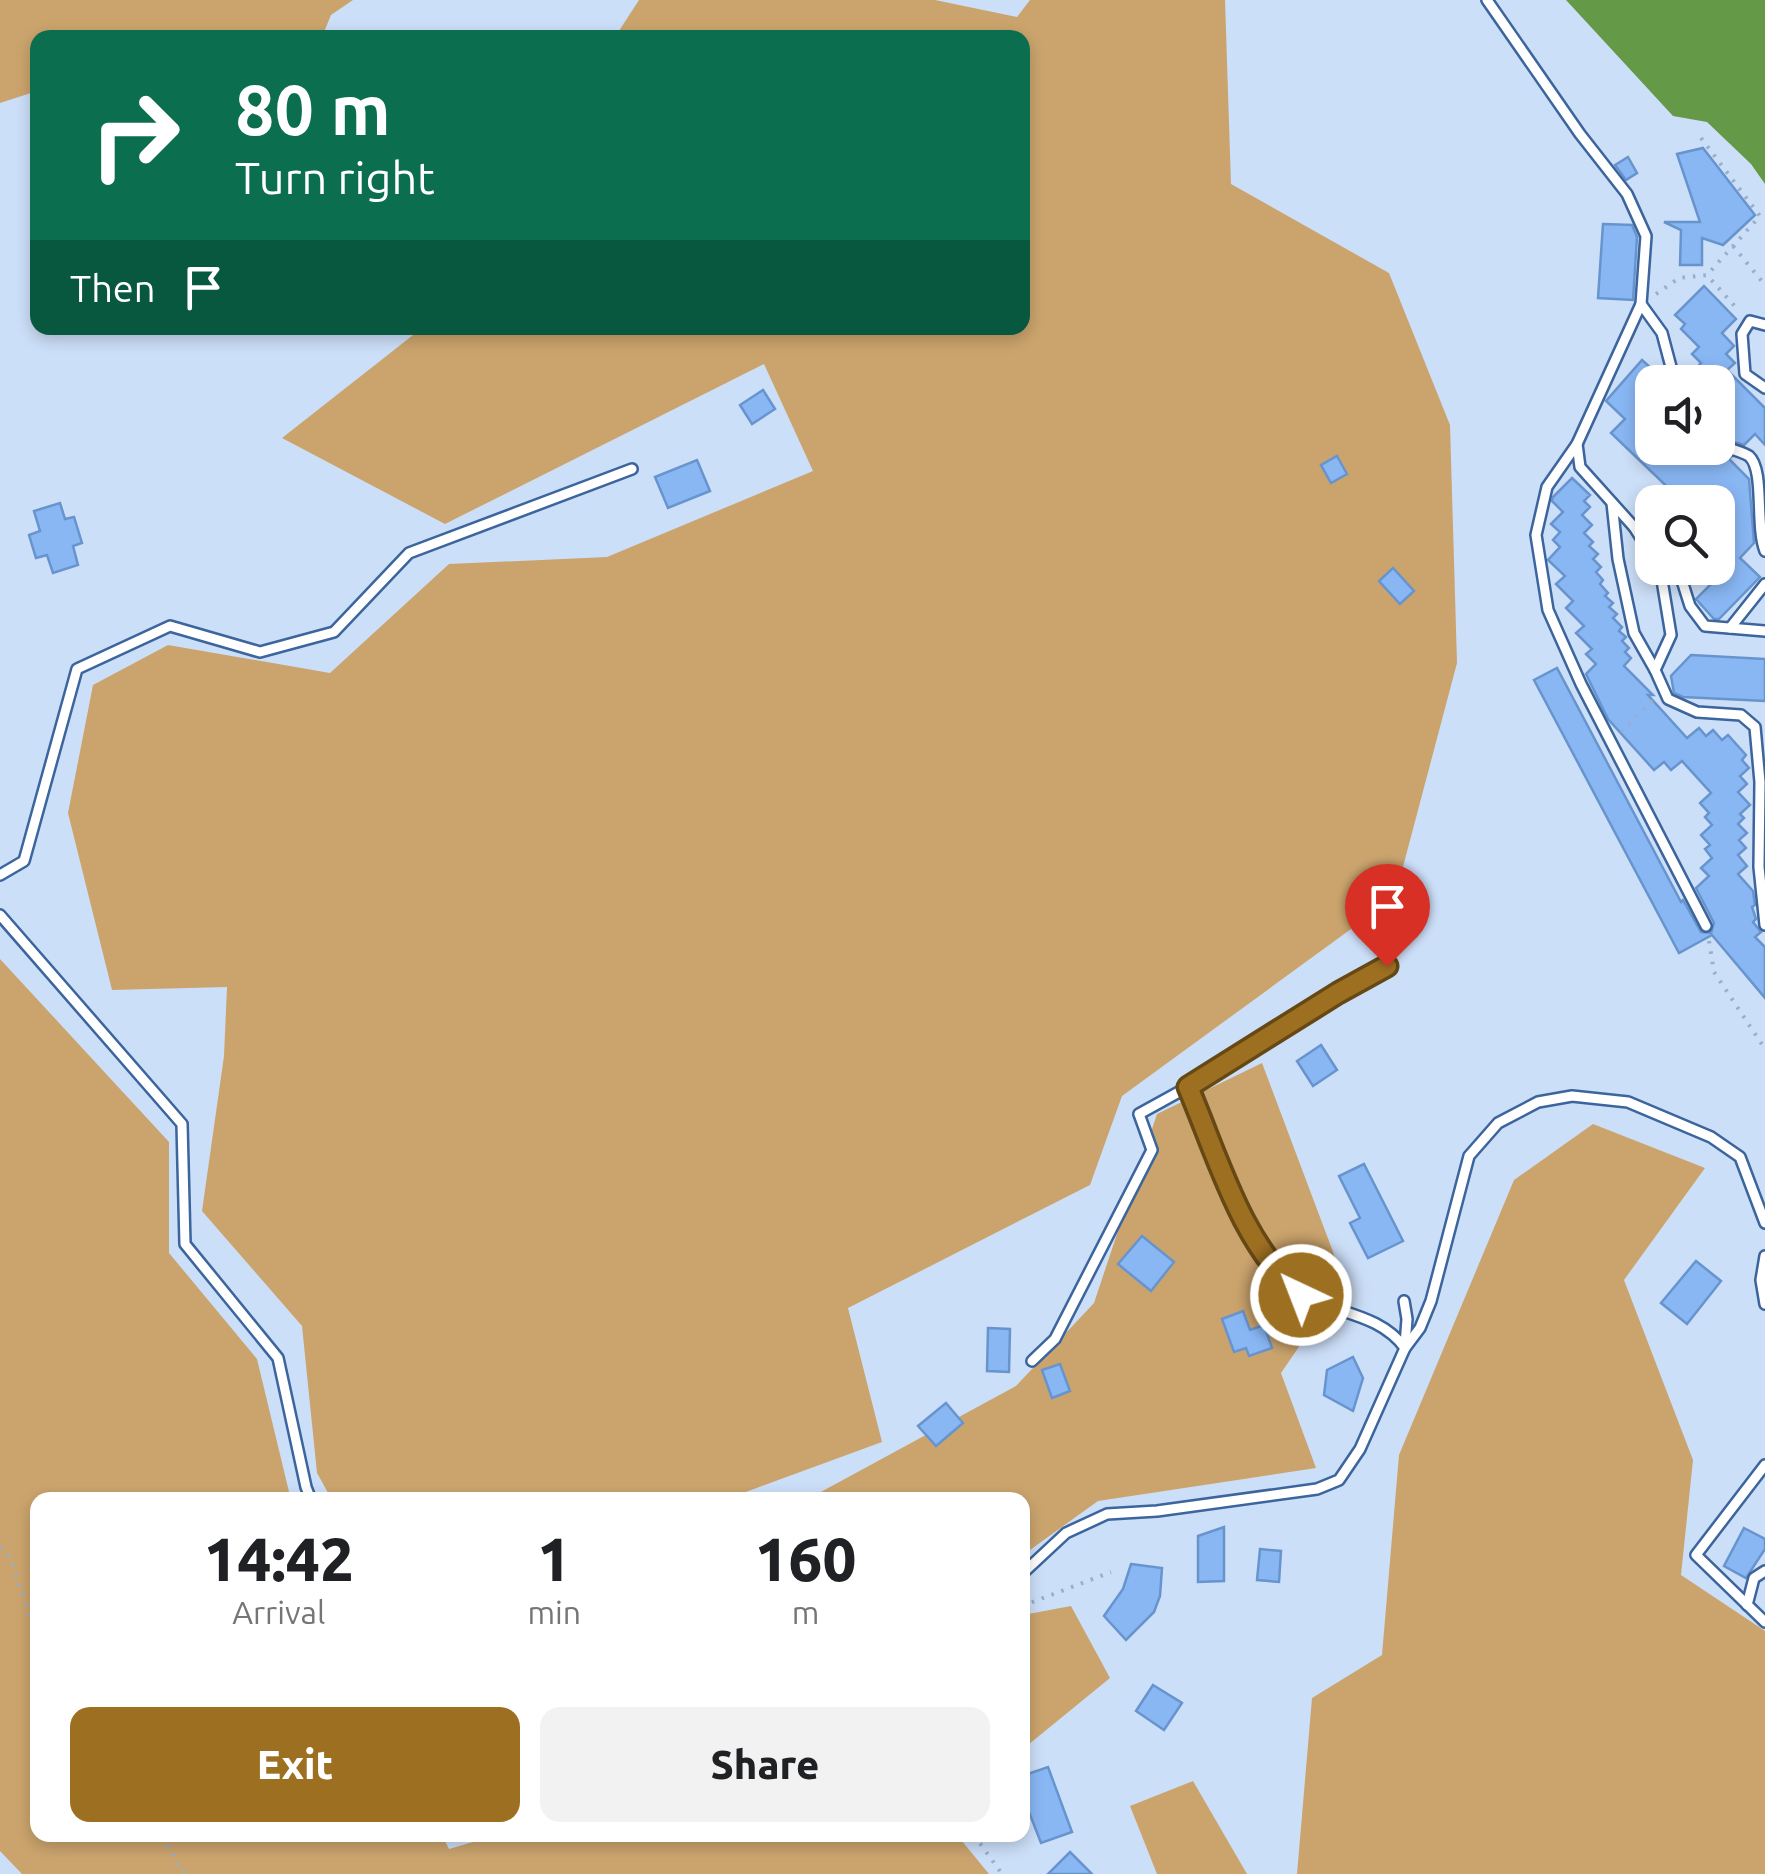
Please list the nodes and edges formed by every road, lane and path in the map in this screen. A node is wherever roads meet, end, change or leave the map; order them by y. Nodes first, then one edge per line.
1 (1487, 0) edge
2 (1701, 138) dead end
3 (1732, 246) junction
4 (1707, 275) junction
5 (1765, 285) edge
6 (1642, 304) junction
7 (1750, 321) junction
8 (1765, 325) edge
9 (1671, 365) edge
10 (1765, 388) edge
11 (1577, 444) junction
12 (1735, 450) edge
13 (632, 469) dead end
14 (1612, 503) junction
15 (1634, 528) edge
16 (1765, 551) edge
17 (1765, 584) edge
18 (1663, 585) edge
19 (1683, 585) edge
20 (1730, 628) junction
21 (1765, 631) edge
22 (1655, 670) junction
23 (1664, 689) junction
24 (1611, 742) junction
25 (0, 874) edge
26 (0, 914) edge
27 (1765, 925) edge
28 (1706, 926) joint
29 (1387, 966) dead end
30 (1765, 1050) edge
31 (1188, 1087) junction
32 (1765, 1223) edge
33 (1765, 1256) edge
34 (1404, 1301) dead end
35 (1765, 1304) edge
36 (1405, 1348) junction
37 (1032, 1361) dead end
38 (1765, 1465) edge
39 (308, 1492) edge
40 (0, 1548) edge
41 (1030, 1567) edge
42 (1765, 1571) edge
43 (1111, 1572) dead end
44 (1030, 1603) edge
45 (1747, 1606) junction
46 (30, 1616) edge
47 (1765, 1622) edge
48 (166, 1842) edge
49 (979, 1842) edge
50 (190, 1874) edge
51 (1002, 1874) edge

1 - 6 lane
2 - 3 path
3 - 4 path
3 - 5 path
4 - 6 path
4 - 7 path
6 - 9 lane
6 - 11 lane
7 - 8 lane
7 - 10 lane
11 - 14 lane
11 - 24 lane
12 - 16 lane
13 - 25 lane
14 - 15 lane
14 - 22 lane
17 - 20 lane
18 - 22 lane
19 - 20 lane
20 - 21 lane
22 - 23 lane
23 - 24 path
23 - 27 lane
24 - 28 lane
26 - 39 lane
28 - 30 path
29 - 31 lane
31 - 36 lane
31 - 37 lane
32 - 36 lane
33 - 35 lane
34 - 36 lane
36 - 41 lane
38 - 45 lane
40 - 46 path
42 - 45 lane
43 - 44 path
45 - 47 lane
48 - 50 path
49 - 51 path

